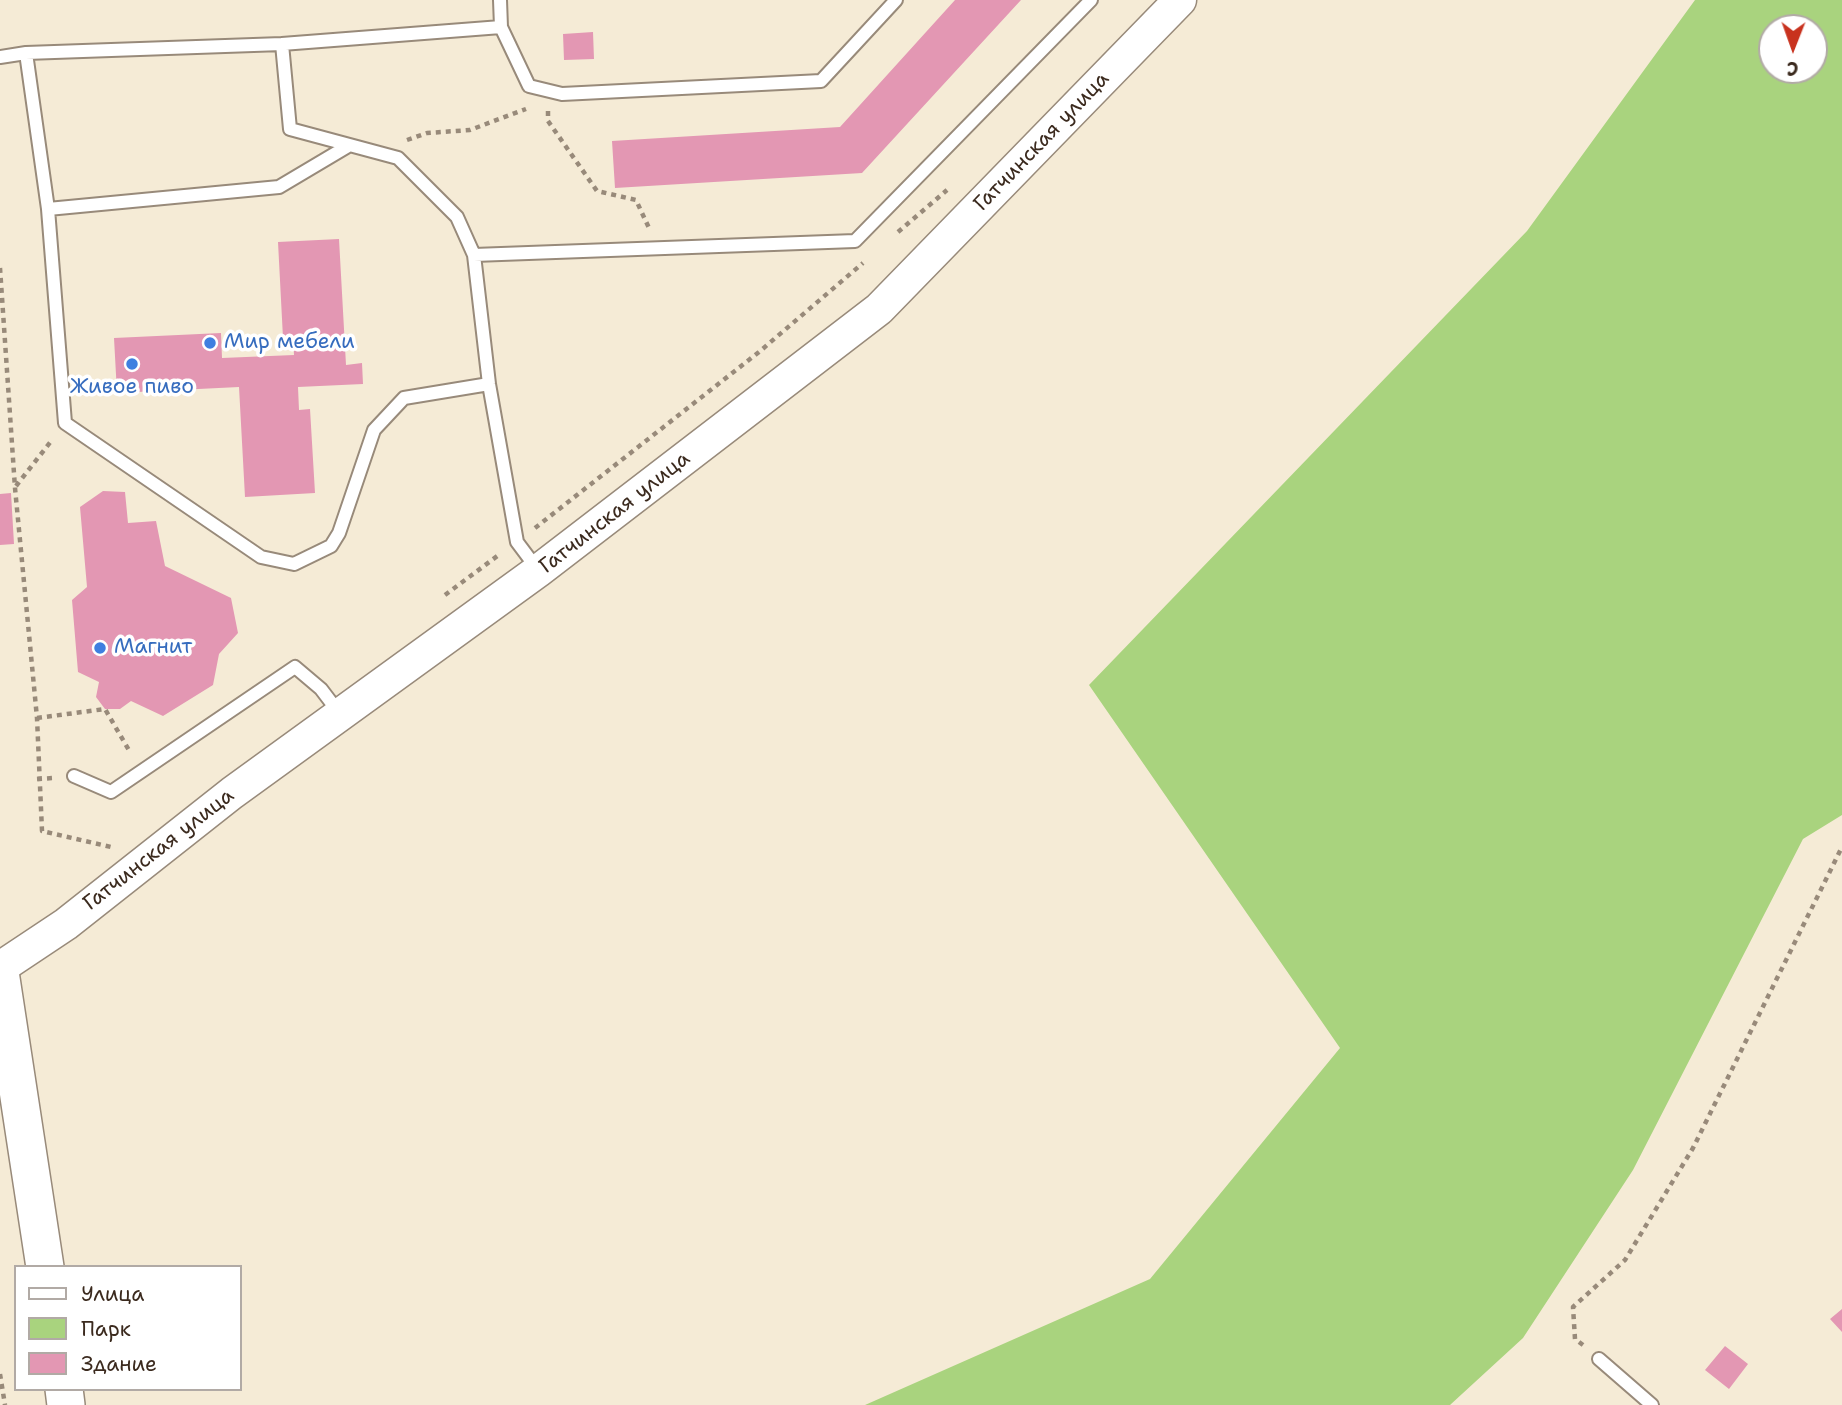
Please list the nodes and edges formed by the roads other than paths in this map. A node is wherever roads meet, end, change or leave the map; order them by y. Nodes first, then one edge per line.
1 (500, 0) edge
2 (896, 0) edge
3 (1091, 0) edge
4 (1180, 0) edge
5 (501, 27) junction
6 (282, 44) junction
7 (26, 53) junction
8 (0, 57) edge
9 (348, 146) junction
10 (48, 209) junction
11 (474, 255) junction
12 (489, 384) junction
13 (538, 572) junction
14 (340, 715) junction
15 (74, 776) dead end
16 (0, 970) edge
17 (45, 1265) edge
18 (1599, 1359) road end
19 (1652, 1405) edge

1 - 5 lane
2 - 5 lane
3 - 11 lane
4 - 13 street, Гатчинская улица
5 - 6 lane
6 - 7 lane
6 - 9 lane
7 - 8 lane
7 - 10 lane
9 - 10 lane
9 - 11 lane
10 - 12 lane
11 - 12 lane
12 - 13 lane
13 - 14 street, Гатчинская улица
14 - 15 lane
14 - 16 street, Гатчинская улица
16 - 17 main road
18 - 19 lane

